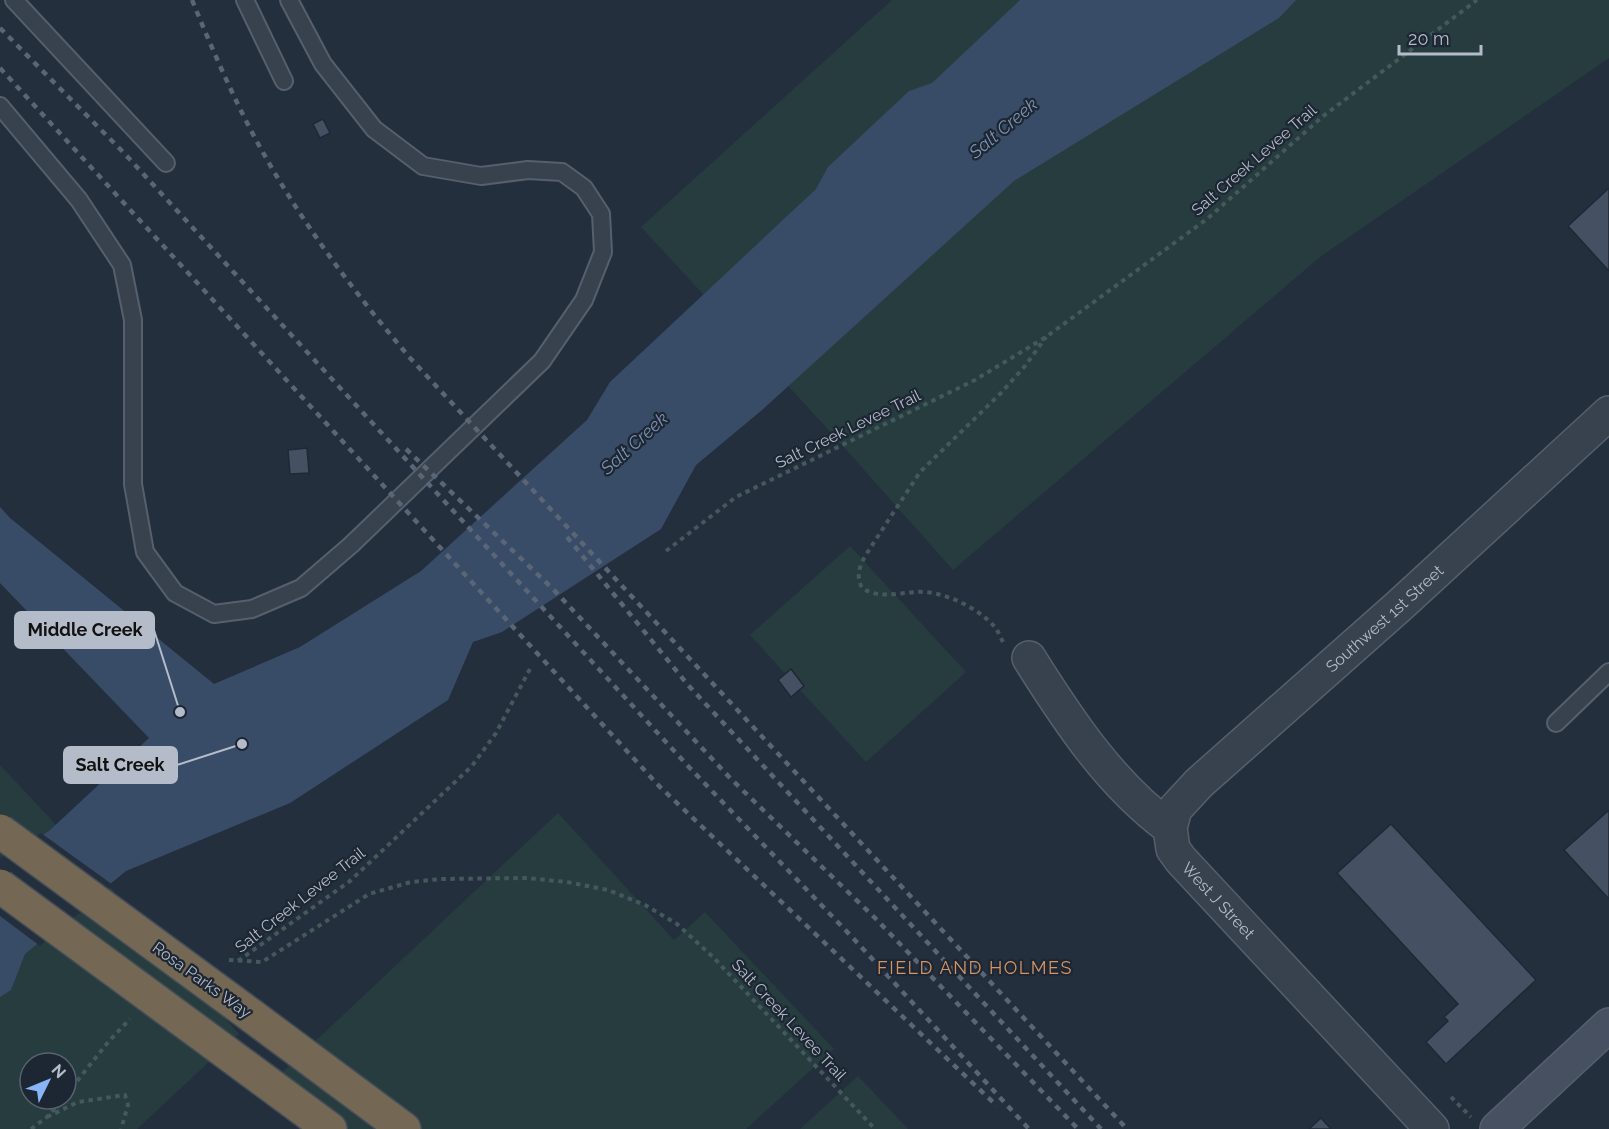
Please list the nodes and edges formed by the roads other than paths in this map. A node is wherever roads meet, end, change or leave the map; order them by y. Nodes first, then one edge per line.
1 (14, 0) edge
2 (245, 0) edge
3 (289, 0) edge
4 (284, 81) dead end
5 (0, 106) edge
6 (166, 163) dead end
7 (1609, 413) edge
8 (1029, 658) dead end
9 (1609, 672) edge
10 (1556, 723) dead end
11 (1170, 828) junction
12 (0, 831) edge
13 (0, 886) edge
14 (1609, 1025) edge
15 (1486, 1125) edge
16 (330, 1129) edge
17 (404, 1129) edge
18 (1432, 1129) edge

1 - 6 lane
2 - 4 lane
3 - 5 lane
7 - 11 street, Southwest 1st Street
8 - 11 street
9 - 10 lane
11 - 18 street, West J Street
12 - 17 highway, Rosa Parks Way, bridge
13 - 16 highway, bridge
14 - 15 street

